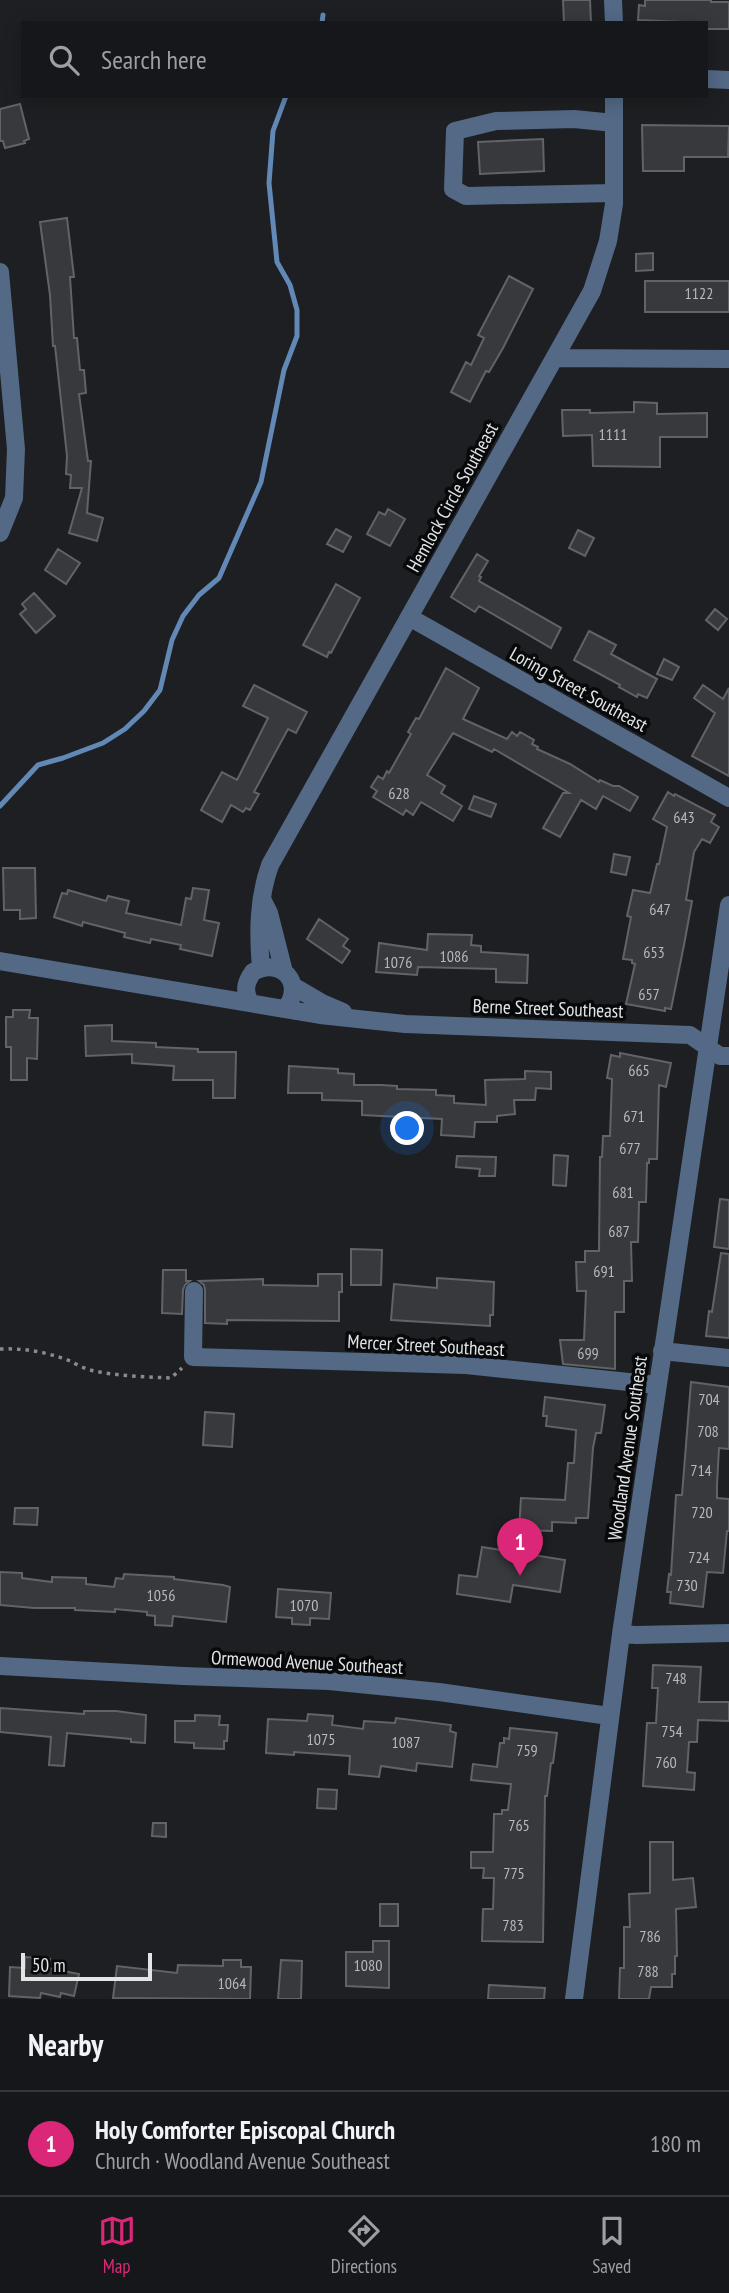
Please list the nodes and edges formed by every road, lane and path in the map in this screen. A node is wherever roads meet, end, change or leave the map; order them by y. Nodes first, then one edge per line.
1 (614, 0) edge
2 (614, 21) edge
3 (708, 79) edge
4 (729, 80) edge
5 (614, 98) edge
6 (614, 123) junction
7 (614, 193) junction
8 (1, 279) edge
9 (555, 358) junction
10 (729, 359) edge
11 (0, 533) edge
12 (409, 617) junction
13 (729, 798) edge
14 (263, 901) junction
15 (729, 905) edge
16 (0, 961) edge
17 (254, 974) junction
18 (289, 979) junction
19 (142, 985) junction
20 (250, 1003) junction
21 (285, 1009) junction
22 (359, 1019) junction
23 (708, 1045) junction
24 (729, 1056) edge
25 (189, 1298) dead end
26 (0, 1349) edge
27 (662, 1351) junction
28 (192, 1353) junction
29 (729, 1358) edge
30 (657, 1385) junction
31 (621, 1633) junction
32 (729, 1633) edge
33 (0, 1666) edge
34 (609, 1716) junction
35 (573, 1999) edge

1 - 2 street
3 - 4 street
5 - 6 street, Hemlock Circle Southeast
6 - 7 street, Hemlock Circle Southeast
6 - 7 street
7 - 9 street, Hemlock Circle Southeast
8 - 11 street
9 - 10 street
9 - 12 street, Hemlock Circle Southeast
12 - 13 street, Loring Street Southeast
12 - 14 street, Hemlock Circle Southeast
14 - 17 street, Hemlock Circle Southeast
14 - 18 street, Hemlock Circle Southeast
15 - 23 street, Woodland Avenue Southeast
16 - 19 street, Berne Street Southeast
17 - 18 street, Berne Street Southeast
17 - 19 street, Berne Street Southeast
17 - 20 street
18 - 21 street
18 - 22 street, Berne Street Southeast
19 - 20 street, Berne Street Southeast
20 - 21 street, Berne Street Southeast
21 - 22 street, Berne Street Southeast
22 - 23 street, Berne Street Southeast
23 - 24 street, Berne Street Southeast
23 - 27 street, Woodland Avenue Southeast
25 - 28 street
26 - 28 path
27 - 29 street
27 - 30 street, Woodland Avenue Southeast
28 - 30 street, Mercer Street Southeast
30 - 31 street, Woodland Avenue Southeast
31 - 32 street
31 - 34 street, Woodland Avenue Southeast
33 - 34 street, Ormewood Avenue Southeast
34 - 35 street, Woodland Avenue Southeast

